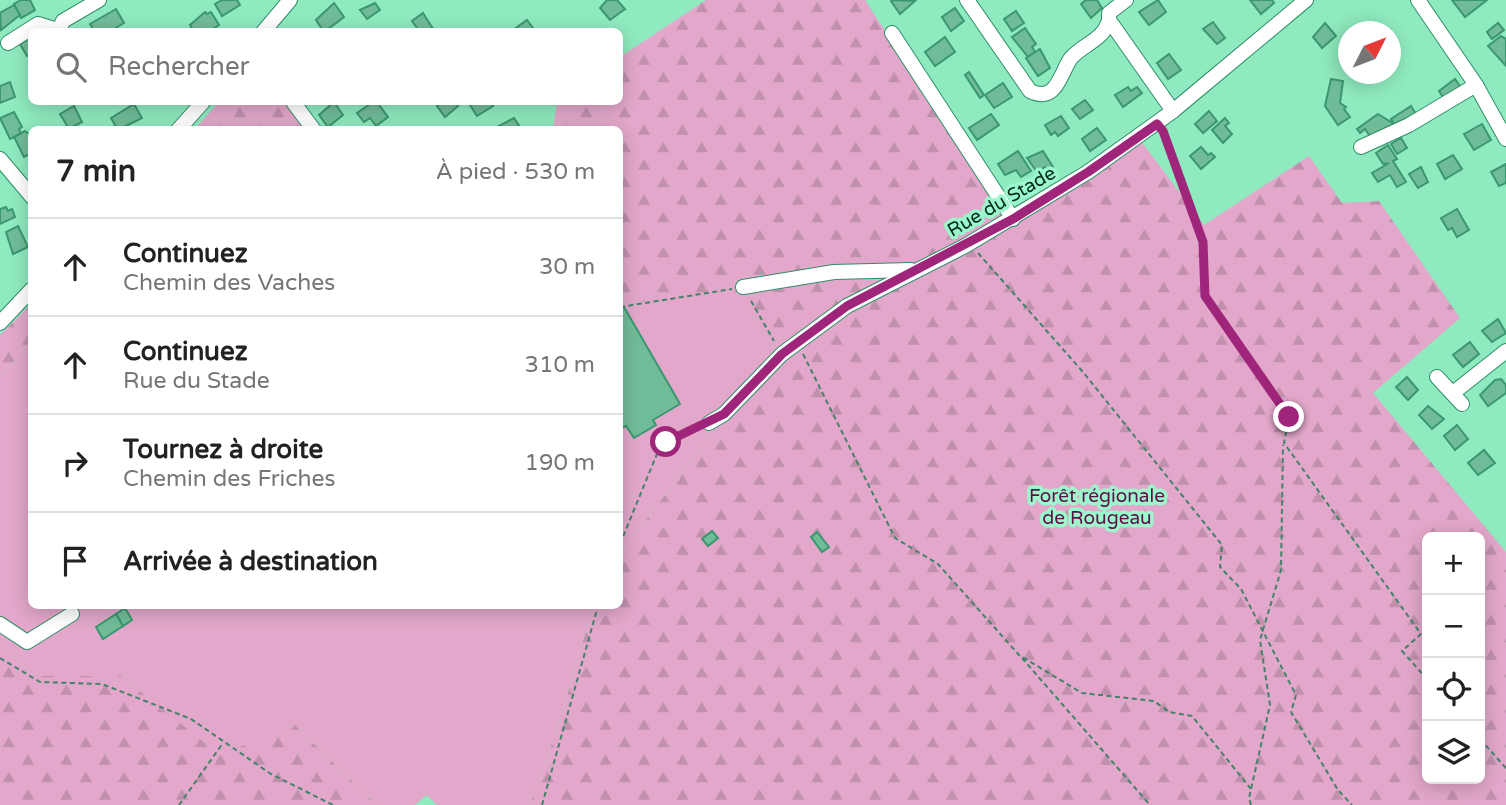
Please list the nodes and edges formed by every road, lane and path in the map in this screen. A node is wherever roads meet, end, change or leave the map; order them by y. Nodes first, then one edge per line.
1 (99, 0) edge
2 (290, 0) edge
3 (967, 0) edge
4 (1126, 0) edge
5 (1306, 0) edge
6 (1418, 0) edge
7 (1109, 20) junction
8 (32, 28) edge
9 (49, 28) edge
10 (60, 28) edge
11 (266, 28) edge
12 (28, 30) edge
13 (892, 33) dead end
14 (8, 43) dead end
15 (1476, 85) junction
16 (200, 105) edge
17 (295, 105) edge
18 (1173, 111) junction
19 (1157, 124) junction
20 (182, 126) edge
21 (311, 126) edge
22 (1506, 139) edge
23 (1361, 147) dead end
24 (0, 159) edge
25 (28, 192) edge
26 (1013, 219) junction
27 (970, 243) junction
28 (916, 270) junction
29 (743, 287) junction
30 (28, 293) edge
31 (623, 307) edge
32 (0, 323) edge
33 (797, 342) junction
34 (1506, 351) edge
35 (782, 354) junction
36 (1437, 377) dead end
37 (709, 423) joint
38 (1283, 443) junction
39 (623, 537) edge
40 (596, 609) edge
41 (72, 614) dead end
42 (0, 624) edge
43 (1262, 632) junction
44 (1019, 655) junction
45 (0, 658) edge
46 (1422, 673) edge
47 (224, 741) junction
48 (1485, 745) edge
49 (1506, 768) edge
50 (1251, 789) junction
51 (179, 805) edge
52 (333, 805) edge
53 (542, 805) edge
54 (1150, 805) edge
55 (1251, 805) edge
56 (1352, 805) edge

1 - 10 street
2 - 11 street
3 - 7 street
4 - 7 street
5 - 18 street, Rue du Stade
6 - 15 street
7 - 18 street
8 - 9 street
12 - 14 street
13 - 26 street
15 - 22 street
15 - 23 street
16 - 20 street
17 - 21 street
18 - 19 street, Rue du Stade
19 - 26 street, Rue du Stade
19 - 38 path
24 - 25 street
26 - 27 street, Rue du Stade
27 - 28 street, Rue du Stade
27 - 43 path
28 - 29 street
28 - 33 street, Rue du Stade
29 - 31 path
29 - 35 path
30 - 32 street
33 - 35 street, Rue du Stade
33 - 44 path
34 - 36 street
35 - 37 street, Rue du Stade
37 - 39 path
38 - 43 path
38 - 46 path
40 - 53 path
41 - 42 street
43 - 50 path
43 - 56 path
44 - 50 path
44 - 54 path
45 - 47 path
47 - 51 path
47 - 52 path
48 - 49 path
50 - 55 path

